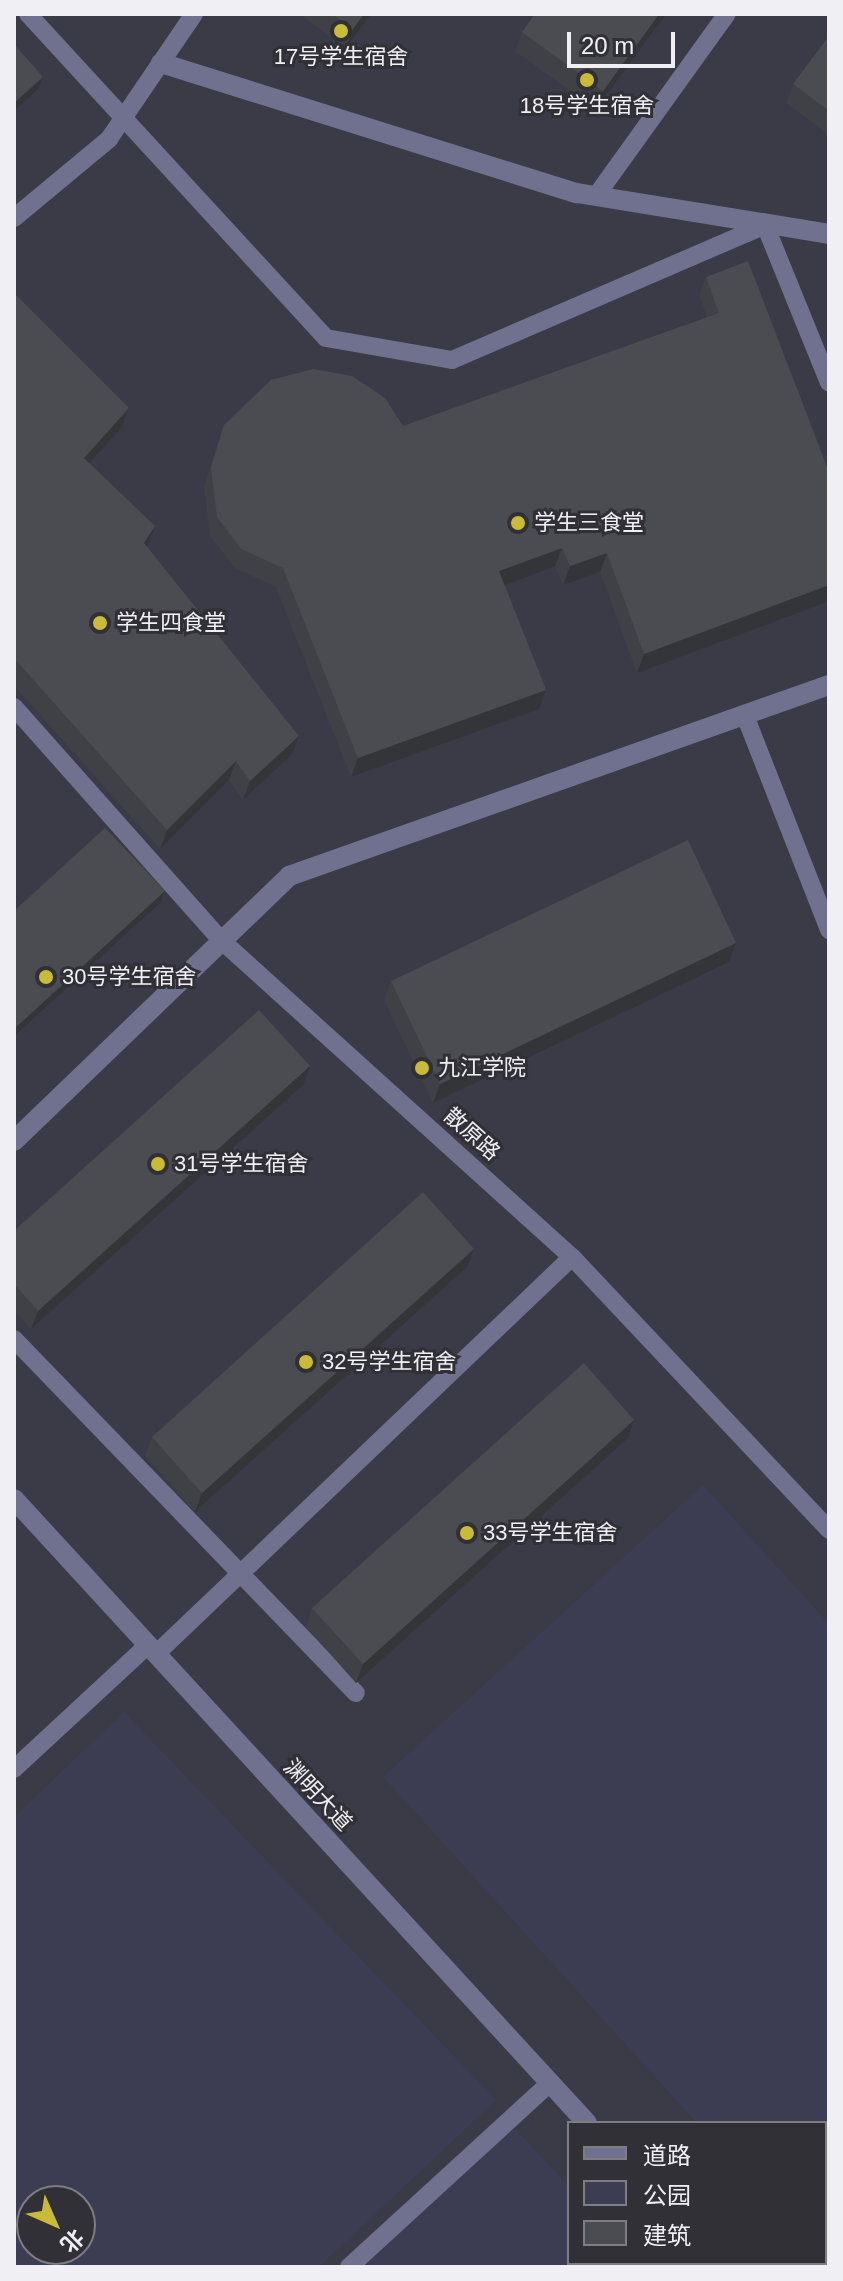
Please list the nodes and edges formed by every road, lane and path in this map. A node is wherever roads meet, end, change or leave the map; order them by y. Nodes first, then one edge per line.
1 (28, 14) edge
2 (194, 14) edge
3 (727, 14) edge
4 (161, 63) junction
5 (124, 118) junction
6 (596, 196) junction
7 (14, 218) edge
8 (765, 225) junction
9 (829, 234) edge
10 (829, 383) edge
11 (829, 685) edge
12 (14, 707) edge
13 (746, 718) junction
14 (829, 930) edge
15 (222, 941) junction
16 (14, 1141) edge
17 (572, 1257) junction
18 (14, 1339) edge
19 (14, 1499) edge
20 (829, 1530) edge
21 (240, 1573) junction
22 (152, 1649) junction
23 (356, 1693) dead end
24 (14, 1769) edge
25 (550, 2083) junction
26 (585, 2121) edge
27 (349, 2267) edge

1 - 5 lane
2 - 4 lane
3 - 6 lane
4 - 5 lane
4 - 6 street
5 - 7 lane
5 - 8 lane
6 - 8 street
8 - 9 street
8 - 10 lane
11 - 13 street
12 - 15 lane, 散原路
13 - 14 lane
13 - 15 street
15 - 16 street
15 - 17 lane, 散原路
17 - 20 lane, 散原路
17 - 21 lane
18 - 21 lane
19 - 22 street, 渊明大道
21 - 22 lane
21 - 23 lane
22 - 24 lane
22 - 25 street, 渊明大道
25 - 26 street, 渊明大道
25 - 27 lane

